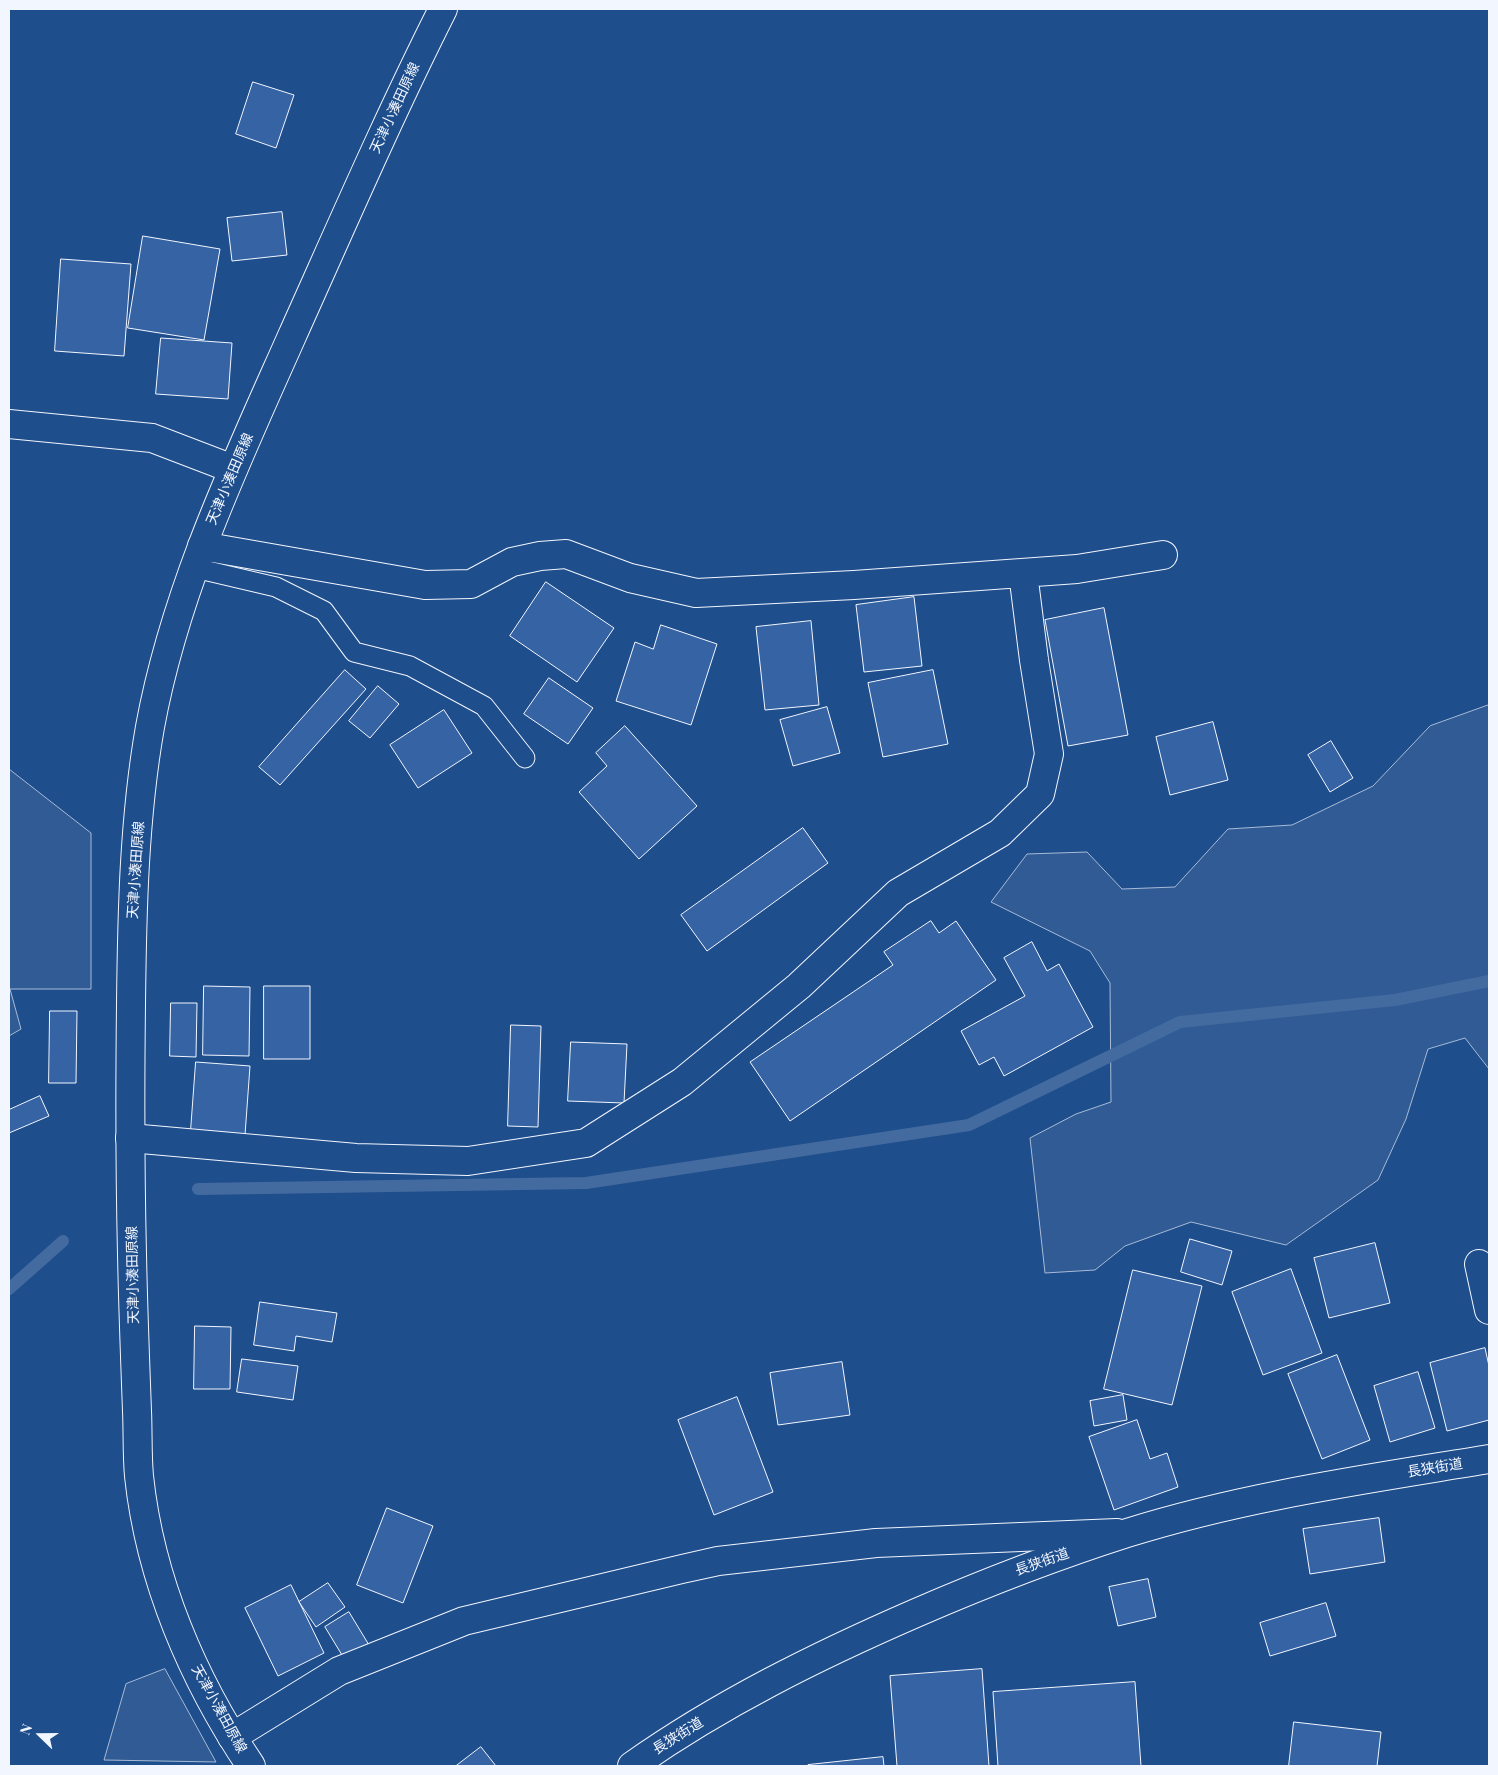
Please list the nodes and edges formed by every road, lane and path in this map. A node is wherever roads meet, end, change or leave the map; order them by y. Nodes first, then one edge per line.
1 (443, 9) edge
2 (9, 424) edge
3 (233, 468) junction
4 (1163, 555) dead end
5 (199, 557) junction
6 (1024, 573) junction
7 (525, 758) dead end
8 (130, 1138) junction
9 (1478, 1264) dead end
10 (1489, 1310) edge
11 (1489, 1459) edge
12 (1128, 1532) junction
13 (232, 1738) junction
14 (251, 1766) edge
15 (632, 1766) edge

1 - 3 street, 天津小湊田原線
2 - 3 street
3 - 5 street, 天津小湊田原線
4 - 6 street
5 - 6 street
5 - 7 lane
5 - 8 street, 天津小湊田原線
6 - 8 street
8 - 13 street, 天津小湊田原線
9 - 10 street
11 - 12 street, 長狭街道
12 - 13 street
12 - 15 street, 長狭街道
13 - 14 street, 天津小湊田原線

